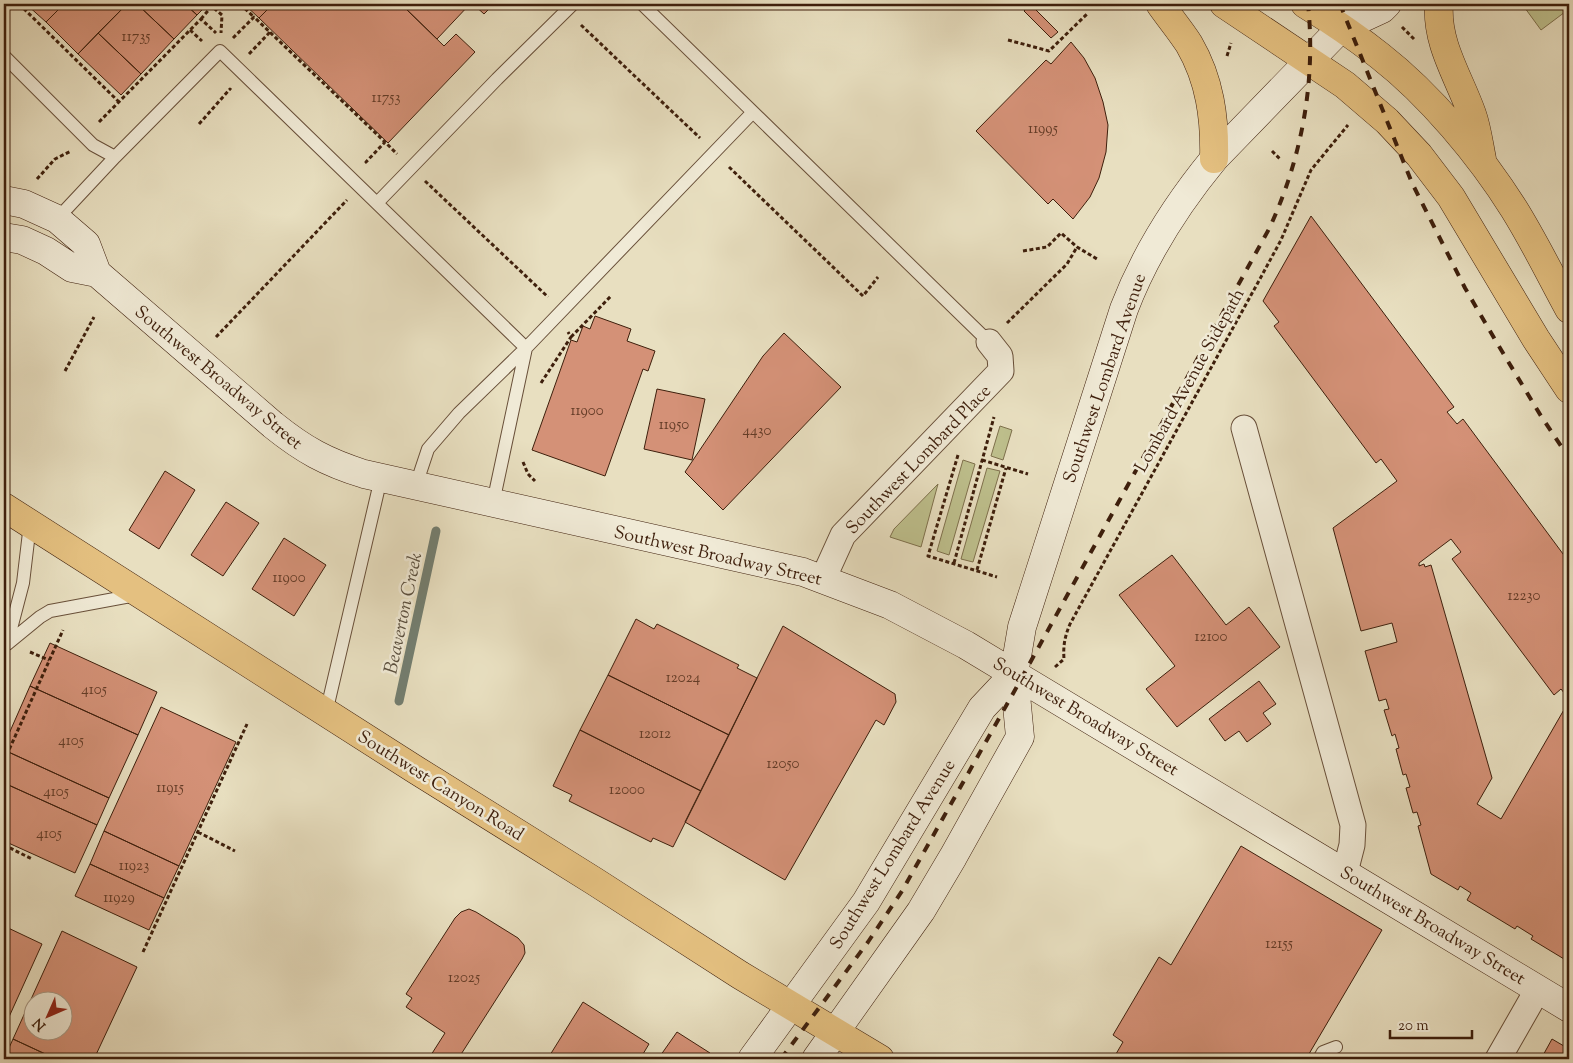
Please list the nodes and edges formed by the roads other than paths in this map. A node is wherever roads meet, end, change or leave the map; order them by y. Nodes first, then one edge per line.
1 (572, 4) edge
2 (642, 4) edge
3 (1160, 4) edge
4 (1224, 4) edge
5 (1305, 4) edge
6 (1352, 4) edge
7 (1387, 4) edge
8 (1438, 4) edge
9 (1341, 28) junction
10 (4, 56) edge
11 (1310, 61) junction
12 (753, 112) junction
13 (115, 157) junction
14 (1214, 159) junction
15 (1484, 166) junction
16 (4, 200) edge
17 (378, 202) junction
18 (57, 219) junction
19 (4, 237) edge
20 (97, 273) junction
21 (1569, 309) edge
22 (989, 342) joint
23 (526, 348) junction
24 (1569, 389) edge
25 (1244, 428) dead end
26 (381, 478) junction
27 (416, 485) junction
28 (493, 503) junction
29 (4, 508) edge
30 (30, 524) junction
31 (823, 579) junction
32 (140, 594) junction
33 (5, 647) edge
34 (1014, 674) junction
35 (326, 713) junction
36 (1345, 872) junction
37 (1538, 989) junction
38 (791, 1006) junction
39 (1569, 1008) edge
40 (835, 1032) junction
41 (1336, 1047) dead end
42 (752, 1059) edge
43 (816, 1059) edge
44 (880, 1059) edge
45 (1319, 1059) edge
46 (1498, 1059) edge

1 - 17 lane
2 - 12 lane
3 - 14 main road
4 - 11 main road
5 - 9 main road
6 - 9 street, Southwest Lombard Avenue
7 - 9 street, Southwest Lombard Avenue
8 - 15 main road
9 - 11 street, Southwest Lombard Avenue
9 - 15 main road
10 - 13 lane
11 - 14 street, Southwest Lombard Avenue
11 - 24 main road
12 - 22 lane
12 - 23 lane
13 - 17 lane
13 - 18 lane
14 - 34 street, Southwest Lombard Avenue
15 - 21 main road
16 - 18 street, Southwest Broadway Street
17 - 23 lane
18 - 20 street, Southwest Broadway Street
19 - 20 street, Southwest Broadway Street
20 - 26 street, Southwest Broadway Street
22 - 31 street, Southwest Lombard Place
23 - 27 lane
23 - 28 lane
25 - 36 street
26 - 27 street, Southwest Broadway Street
26 - 35 lane
27 - 28 street, Southwest Broadway Street
28 - 31 street, Southwest Broadway Street
29 - 30 main road, Southwest Canyon Road
30 - 32 main road, Southwest Canyon Road
30 - 33 lane
31 - 34 street, Southwest Broadway Street
32 - 33 lane
32 - 35 main road, Southwest Canyon Road
34 - 36 street, Southwest Broadway Street
34 - 38 street, Southwest Lombard Avenue
34 - 40 street, Southwest Lombard Avenue
35 - 38 main road, Southwest Canyon Road
36 - 37 street, Southwest Broadway Street
37 - 39 street, Southwest Broadway Street
37 - 46 street
38 - 40 main road, Southwest Canyon Road
38 - 42 street, Southwest Lombard Avenue
40 - 43 street, Southwest Lombard Avenue
40 - 44 main road, Southwest Canyon Road
41 - 45 lane

